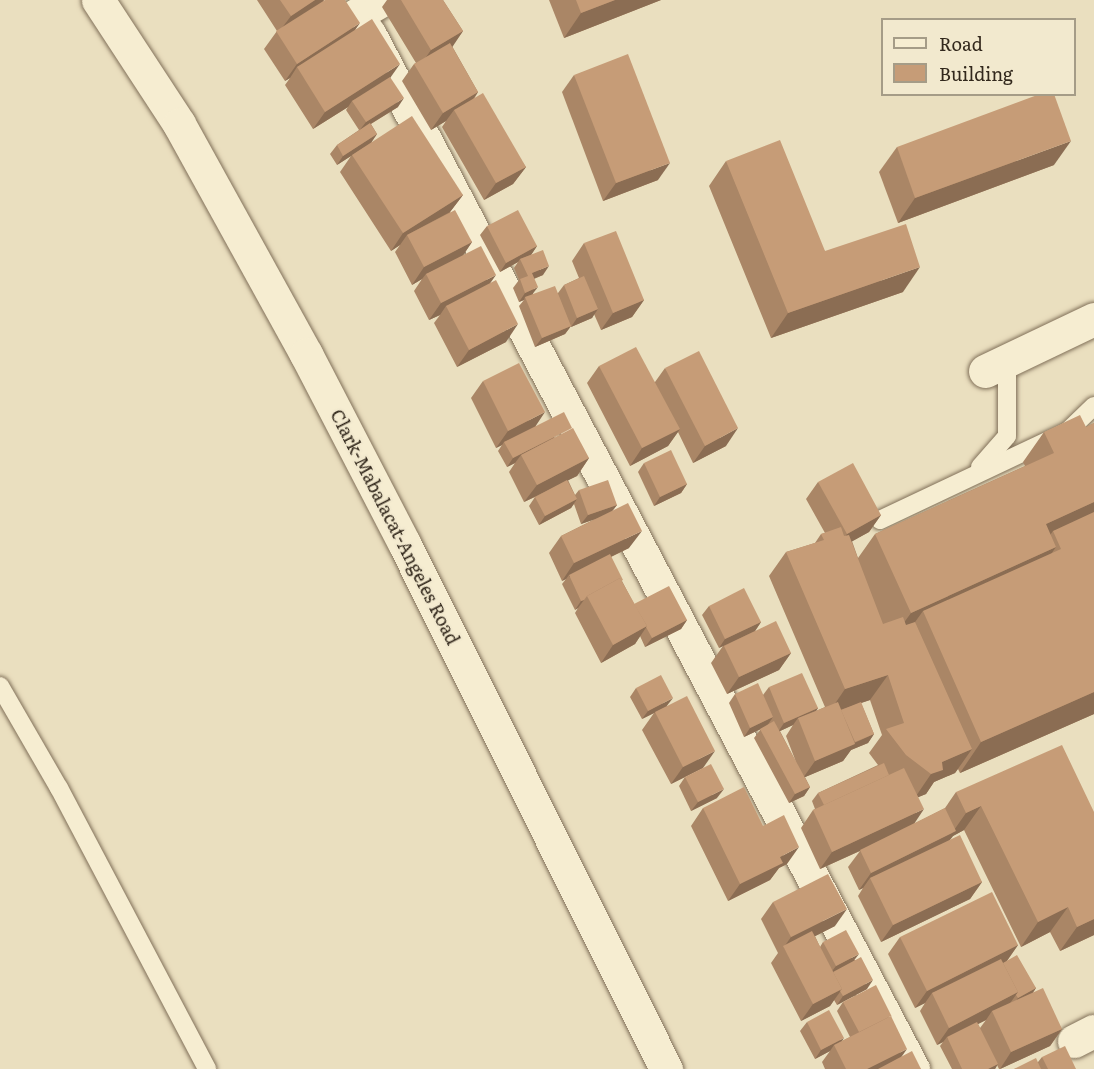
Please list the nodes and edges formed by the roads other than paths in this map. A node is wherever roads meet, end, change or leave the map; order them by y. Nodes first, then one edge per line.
1 (98, 0) edge
2 (357, 5) edge
3 (1094, 319) edge
4 (996, 365) joint
5 (1094, 406) edge
6 (974, 473) junction
7 (880, 520) edge
8 (0, 686) edge
9 (207, 1069) edge
10 (666, 1069) edge
11 (913, 1069) edge

1 - 10 street, Clark-Mabalacat-Angeles Road
2 - 11 street
3 - 4 street
4 - 6 lane
5 - 6 lane
6 - 7 lane
8 - 9 lane

